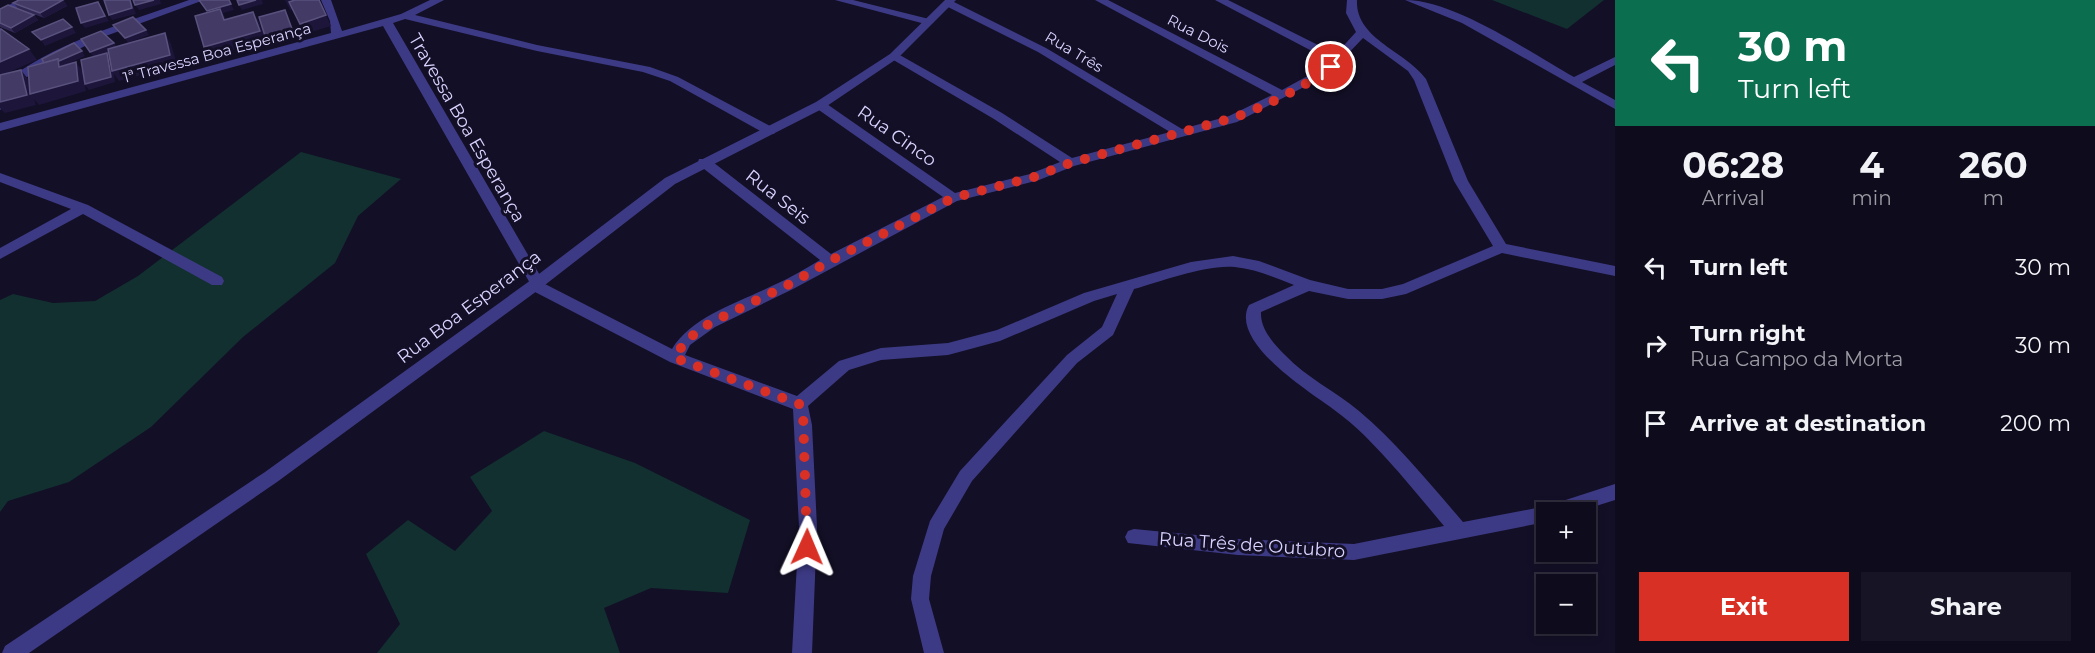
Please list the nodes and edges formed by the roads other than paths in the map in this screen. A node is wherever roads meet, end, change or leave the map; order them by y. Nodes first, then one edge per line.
1 (26, 0) edge
2 (199, 0) edge
3 (326, 0) edge
4 (439, 0) edge
5 (840, 0) edge
6 (1100, 0) edge
7 (1220, 0) edge
8 (1352, 0) edge
9 (1410, 0) edge
10 (950, 1) edge
11 (0, 14) edge
12 (405, 16) junction
13 (386, 21) junction
14 (929, 22) junction
15 (1362, 32) junction
16 (337, 35) junction
17 (894, 56) junction
18 (1337, 59) junction
19 (1615, 60) edge
20 (1573, 82) junction
21 (1282, 95) junction
22 (820, 105) junction
23 (1615, 105) edge
24 (0, 106) edge
25 (0, 127) edge
26 (770, 131) junction
27 (1182, 134) junction
28 (704, 162) junction
29 (1070, 163) junction
30 (0, 177) edge
31 (953, 198) junction
32 (82, 208) junction
33 (1501, 248) junction
34 (0, 254) edge
35 (830, 261) junction
36 (1615, 271) edge
37 (218, 281) dead end
38 (536, 284) junction
39 (1129, 284) junction
40 (1308, 285) junction
41 (675, 358) junction
42 (799, 404) junction
43 (1615, 492) edge
44 (1583, 502) edge
45 (1536, 516) edge
46 (1460, 532) junction
47 (1134, 537) dead end
48 (12, 653) edge
49 (802, 653) edge
50 (934, 653) edge

1 - 11 street
2 - 24 street
3 - 16 street
4 - 12 street, 1ª Travessa Boa Esperança
5 - 14 street
6 - 21 street, Rua Dois
7 - 18 street
8 - 15 street
9 - 20 street
10 - 14 street, Rua Boa Esperança
10 - 27 street, Rua Três
12 - 13 street, 1ª Travessa Boa Esperança
12 - 26 street
13 - 16 street, 1ª Travessa Boa Esperança
13 - 38 street, Travessa Boa Esperança
14 - 17 street, Rua Boa Esperança
15 - 18 street
15 - 33 street
16 - 25 street, 1ª Travessa Boa Esperança
17 - 22 street, Rua Boa Esperança
17 - 29 street
18 - 21 street
19 - 20 street
20 - 23 street
21 - 27 street
22 - 26 street, Rua Boa Esperança
22 - 31 street, Rua Cinco
26 - 28 street, Rua Boa Esperança
27 - 29 street
28 - 35 street, Rua Seis
28 - 38 street, Rua Boa Esperança
29 - 31 street
30 - 32 street
31 - 35 street
32 - 34 street
32 - 37 street
33 - 36 street
33 - 40 street
35 - 41 street
38 - 41 street
38 - 48 street, Rua Boa Esperança
39 - 40 street
39 - 42 street
39 - 50 street
40 - 46 street
41 - 42 street
42 - 49 street
43 - 44 street, Rua Três de Outubro
45 - 46 street, Rua Três de Outubro
46 - 47 street, Rua Três de Outubro

